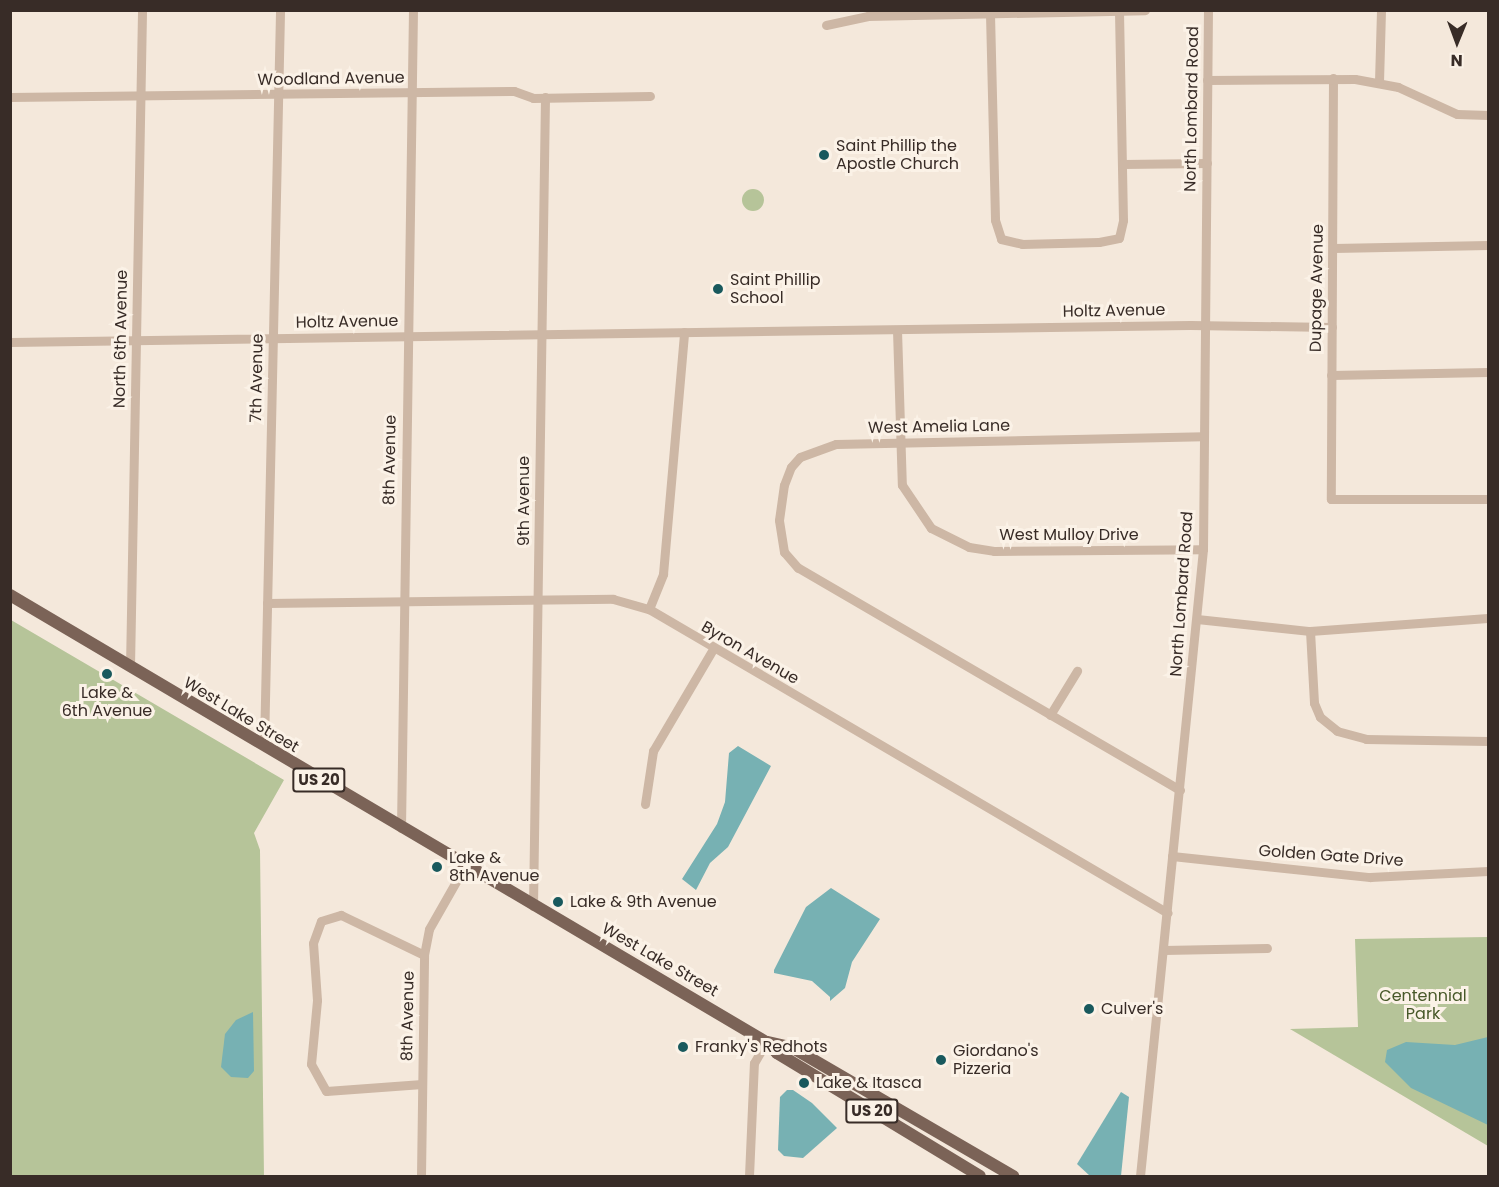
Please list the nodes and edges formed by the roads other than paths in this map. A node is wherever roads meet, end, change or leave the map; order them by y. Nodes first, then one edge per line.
1 (142, 10) edge
2 (280, 10) edge
3 (413, 10) edge
4 (1144, 10) edge
5 (1208, 10) edge
6 (1381, 10) edge
7 (1119, 11) edge
8 (990, 14) junction
9 (826, 25) dead end
10 (1333, 78) junction
11 (1207, 80) junction
12 (1379, 82) junction
13 (411, 93) junction
14 (278, 94) junction
15 (140, 96) junction
16 (650, 96) dead end
17 (10, 97) edge
18 (545, 97) junction
19 (1488, 115) edge
20 (1207, 163) junction
21 (1123, 164) junction
22 (1488, 245) edge
23 (1334, 248) junction
24 (1203, 325) junction
25 (1332, 327) junction
26 (897, 330) junction
27 (684, 332) junction
28 (539, 334) junction
29 (406, 336) junction
30 (273, 338) junction
31 (136, 340) junction
32 (10, 342) edge
33 (1488, 372) edge
34 (1331, 375) junction
35 (1203, 436) junction
36 (898, 443) junction
37 (1488, 499) edge
38 (1203, 549) junction
39 (10, 595) edge
40 (538, 599) junction
41 (403, 601) junction
42 (267, 603) junction
43 (650, 609) junction
44 (1488, 618) edge
45 (1197, 619) junction
46 (1310, 631) junction
47 (713, 649) junction
48 (130, 667) junction
49 (1077, 671) dead end
50 (1050, 715) junction
51 (1488, 741) edge
52 (264, 746) junction
53 (1180, 790) junction
54 (645, 804) dead end
55 (401, 828) junction
56 (1172, 856) junction
57 (465, 866) junction
58 (1488, 871) edge
59 (533, 906) junction
60 (1168, 913) junction
61 (1267, 948) dead end
62 (1164, 950) junction
63 (424, 955) junction
64 (766, 1042) junction
65 (422, 1084) junction
66 (421, 1176) edge
67 (748, 1176) edge
68 (980, 1176) edge
69 (1014, 1176) edge
70 (1140, 1176) edge

1 - 15 street, North 6th Avenue
2 - 14 street, 7th Avenue
3 - 13 street, 8th Avenue
4 - 7 street
5 - 11 street, North Lombard Road
6 - 12 street
7 - 8 street
7 - 21 street
8 - 9 street
8 - 21 street
10 - 11 street
10 - 12 street
10 - 23 street, Dupage Avenue
11 - 20 street, North Lombard Road
12 - 19 street
13 - 14 street, Woodland Avenue
13 - 18 street, Woodland Avenue
13 - 29 street, 8th Avenue
14 - 15 street, Woodland Avenue
14 - 30 street, 7th Avenue
15 - 17 street, Woodland Avenue
15 - 31 street, North 6th Avenue
16 - 18 street, Woodland Avenue
18 - 28 street, 9th Avenue
20 - 21 street
20 - 24 street, North Lombard Road
22 - 23 street
23 - 25 street, Dupage Avenue
24 - 25 street, Holtz Avenue
24 - 26 street, Holtz Avenue
24 - 35 street, North Lombard Road
25 - 34 street, Dupage Avenue
26 - 27 street, Holtz Avenue
26 - 36 street, West Mulloy Drive
27 - 28 street, Holtz Avenue
27 - 43 street
28 - 29 street, Holtz Avenue
28 - 40 street, 9th Avenue
29 - 30 street, Holtz Avenue
29 - 41 street, 8th Avenue
30 - 31 street, Holtz Avenue
30 - 42 street, 7th Avenue
31 - 32 street, Holtz Avenue
31 - 48 street, North 6th Avenue
33 - 34 street
34 - 37 street, Dupage Avenue
35 - 36 street, West Amelia Lane
35 - 38 street, North Lombard Road
36 - 38 street, West Mulloy Drive
36 - 50 street, West Amelia Lane
38 - 45 street, North Lombard Road
39 - 48 main road, West Lake Street / US 20
40 - 41 street, Byron Avenue
40 - 43 street, Byron Avenue
40 - 59 street, 9th Avenue
41 - 42 street, Byron Avenue
41 - 55 street, 8th Avenue
42 - 52 street, 7th Avenue
43 - 47 street, Byron Avenue
44 - 46 street
45 - 46 street
45 - 53 street, North Lombard Road
46 - 51 street
47 - 54 street
47 - 60 street, Byron Avenue
48 - 52 main road, West Lake Street / US 20
49 - 50 street
50 - 53 street
52 - 55 main road, West Lake Street / US 20
53 - 56 street, North Lombard Road
55 - 57 main road, West Lake Street / US 20
56 - 58 street, Golden Gate Drive
56 - 60 street, North Lombard Road
57 - 59 main road, West Lake Street / US 20
57 - 63 street, 8th Avenue
59 - 64 main road, West Lake Street / US 20
60 - 62 street, North Lombard Road
61 - 62 street
62 - 70 street, North Lombard Road
63 - 65 street, 8th Avenue
63 - 65 street
64 - 67 street
64 - 68 main road, West Lake Street / US 20
64 - 69 main road, West Lake Street / US 20
65 - 66 street, 8th Avenue

